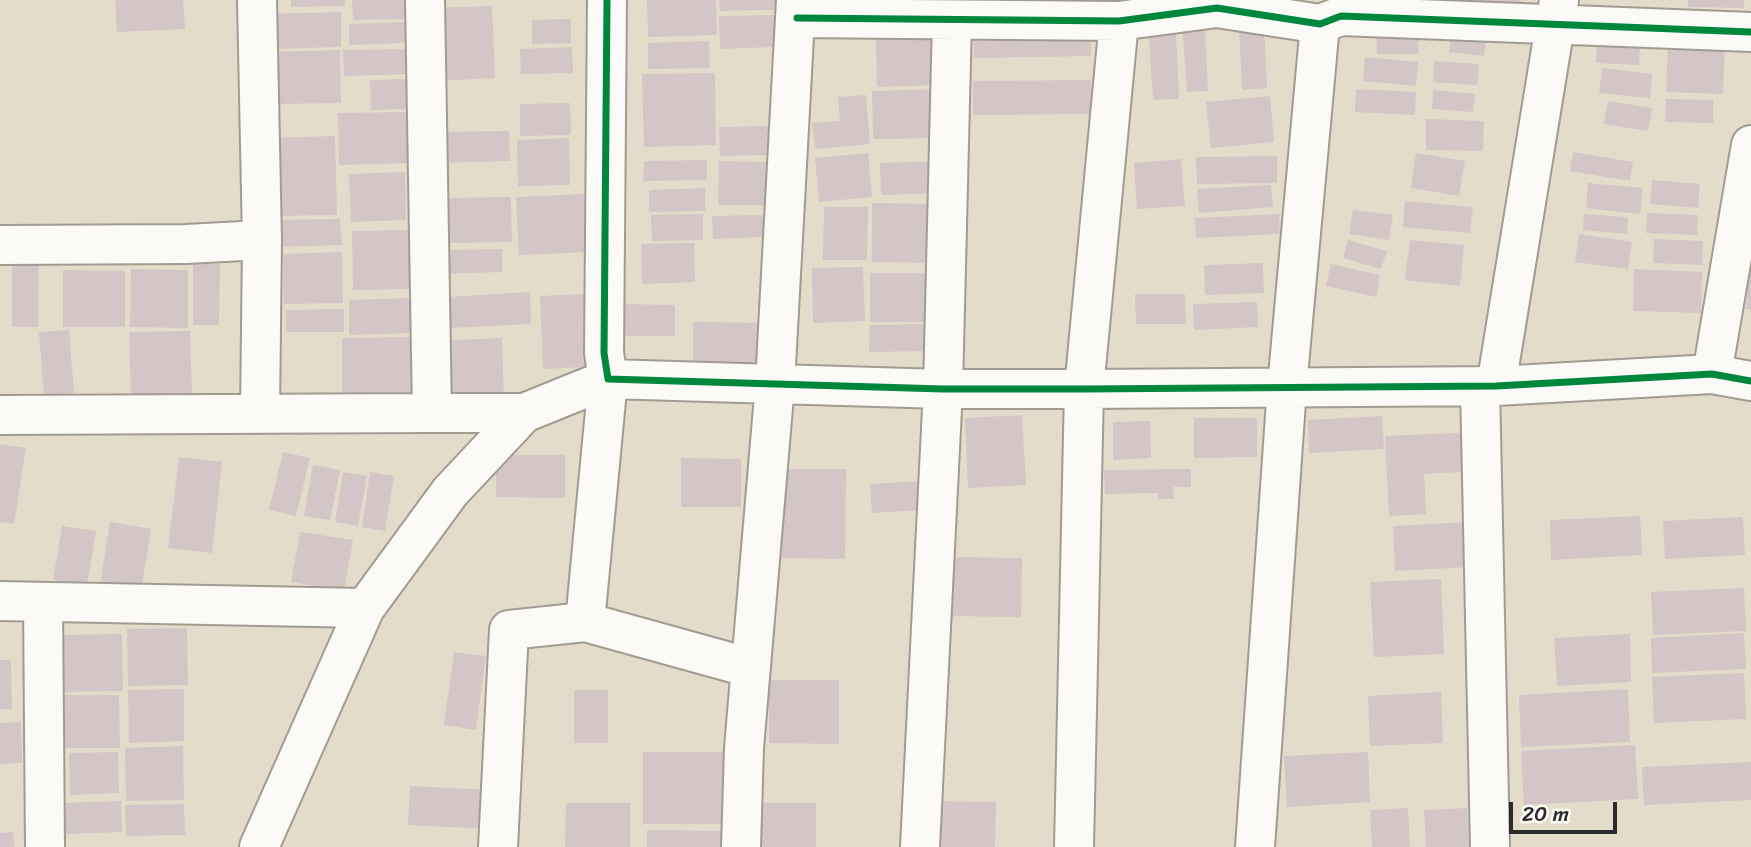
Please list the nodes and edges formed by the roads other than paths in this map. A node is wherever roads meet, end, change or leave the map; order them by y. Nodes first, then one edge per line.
1 (257, 0) edge
2 (425, 0) edge
3 (607, 0) edge
4 (797, 9) edge
5 (1334, 13) edge
6 (1557, 13) edge
7 (951, 20) junction
8 (1119, 21) junction
9 (1751, 32) edge
10 (1751, 145) edge
11 (262, 240) junction
12 (0, 245) edge
13 (1712, 374) junction
14 (608, 379) junction
15 (1751, 381) edge
16 (775, 384) junction
17 (1488, 386) junction
18 (1287, 387) junction
19 (943, 389) junction
20 (1084, 389) junction
21 (432, 413) junction
22 (524, 413) junction
23 (260, 414) junction
24 (0, 415) edge
25 (0, 601) edge
26 (43, 602) junction
27 (365, 608) junction
28 (584, 622) junction
29 (751, 668) junction
30 (45, 847) edge
31 (259, 847) edge
32 (498, 847) edge
33 (741, 847) edge
34 (920, 847) edge
35 (1074, 847) edge
36 (1255, 847) edge
37 (1490, 847) edge

1 - 11 street
2 - 21 street
3 - 14 street
4 - 7 street
4 - 16 street
5 - 6 street
5 - 8 street
5 - 18 street
6 - 9 street
6 - 17 street
7 - 8 street
7 - 19 street
8 - 20 street
10 - 13 street
11 - 12 street
11 - 23 street
13 - 15 street
13 - 17 street
14 - 16 street
14 - 22 street
14 - 28 street
16 - 19 street
16 - 29 street
17 - 18 street
17 - 37 street
18 - 20 street
18 - 36 street
19 - 20 street
19 - 34 street
20 - 35 street
21 - 22 street
21 - 23 street
22 - 27 street
23 - 24 street
25 - 26 street
26 - 27 street
26 - 30 street
27 - 31 street
28 - 29 street
28 - 32 street
29 - 33 street

